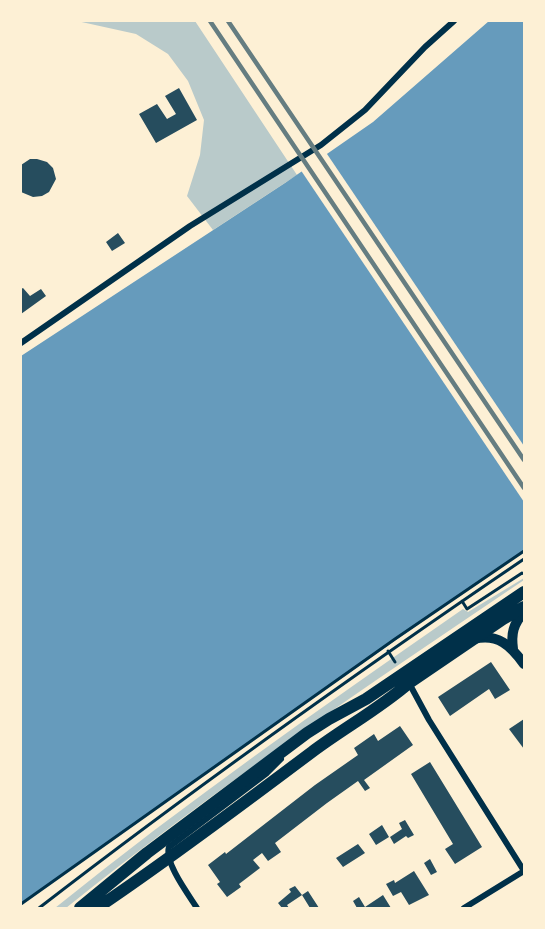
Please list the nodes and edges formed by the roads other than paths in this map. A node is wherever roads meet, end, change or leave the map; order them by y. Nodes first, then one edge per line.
1 (453, 21) edge
2 (21, 343) edge
3 (524, 592) edge
4 (524, 607) edge
5 (524, 612) edge
6 (471, 640) junction
7 (513, 649) junction
8 (524, 664) edge
9 (409, 683) junction
10 (299, 739) junction
11 (169, 858) junction
12 (524, 871) edge
13 (80, 908) edge
14 (97, 908) edge
15 (197, 908) edge
16 (464, 908) edge

1 - 2 street
3 - 10 main road
4 - 6 main road
5 - 7 street
6 - 7 street
6 - 9 main road
7 - 8 street
9 - 11 main road
9 - 12 street
10 - 11 street
10 - 13 main road
11 - 14 main road
11 - 15 street
12 - 16 street

